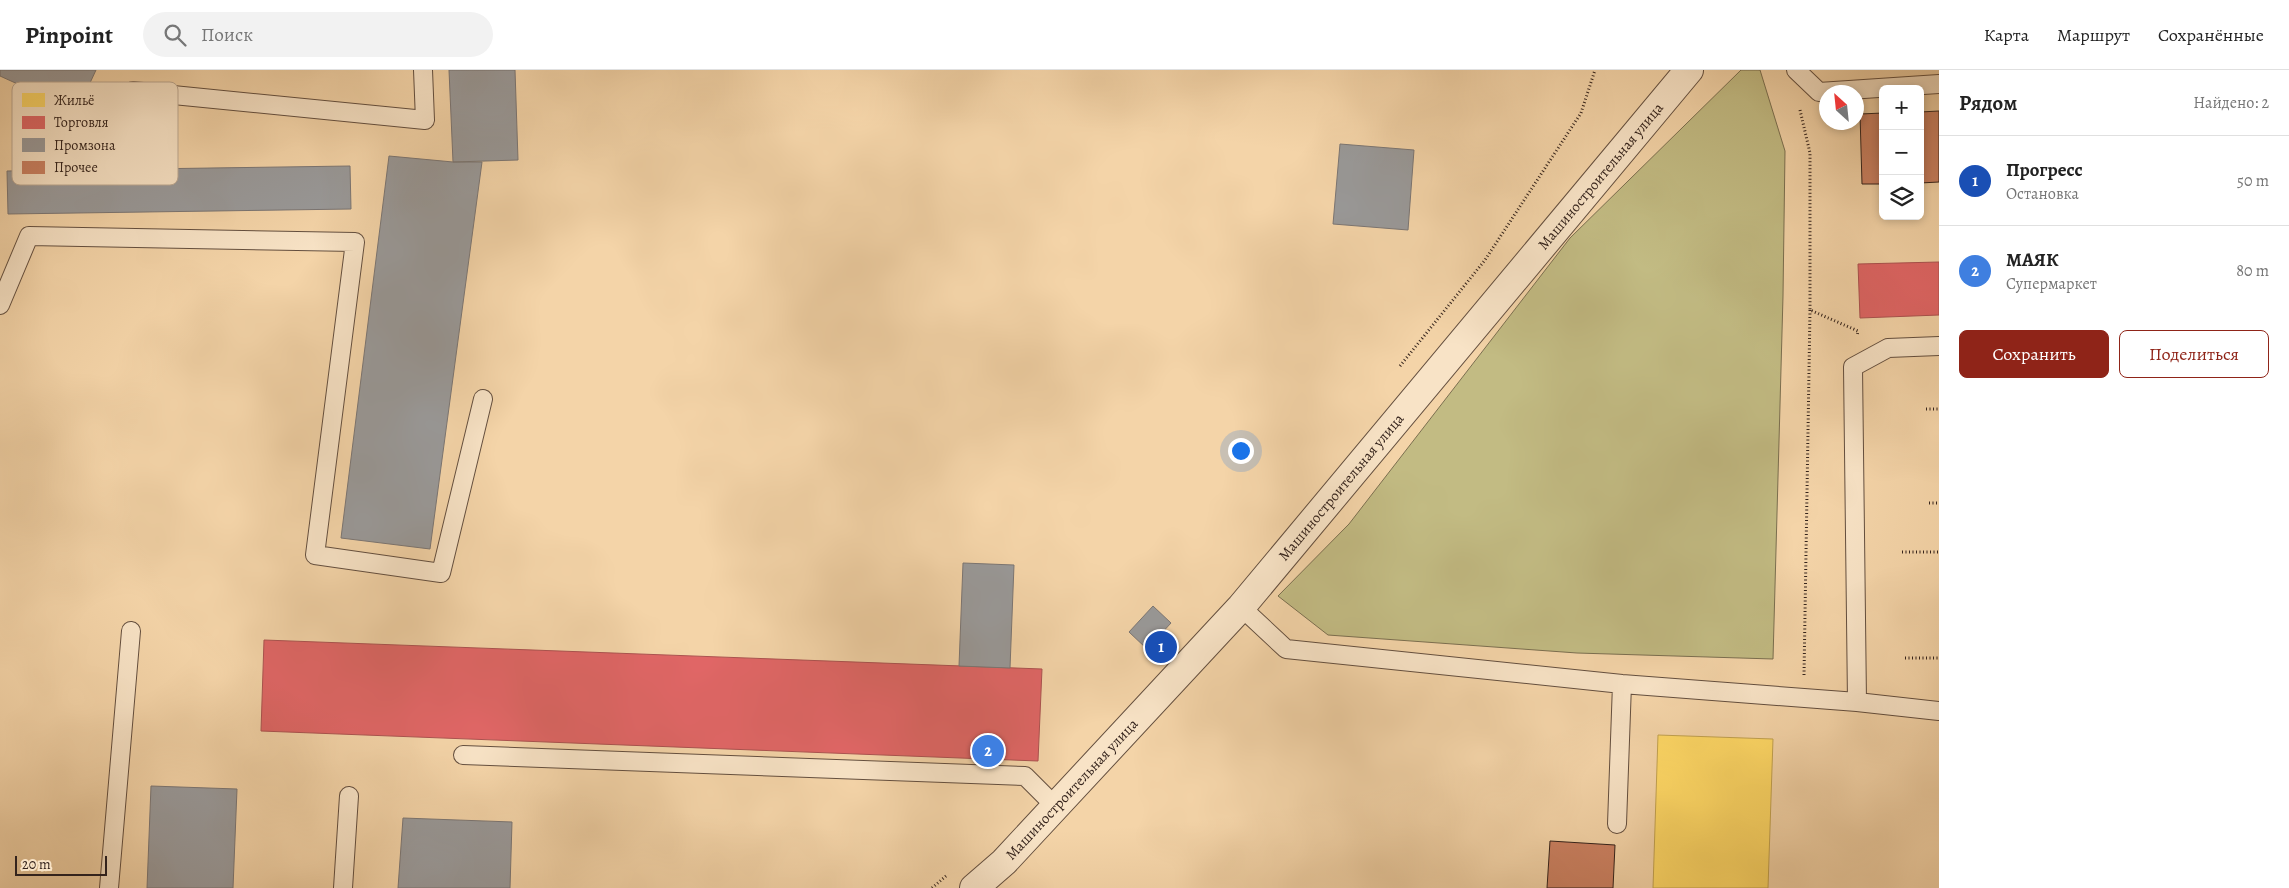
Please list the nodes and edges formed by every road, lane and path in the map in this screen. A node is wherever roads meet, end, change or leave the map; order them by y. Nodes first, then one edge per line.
1 (423, 70) edge
2 (1595, 70) edge
3 (1689, 70) edge
4 (1796, 70) edge
5 (1939, 84) edge
6 (178, 95) edge
7 (1799, 106) dead end
8 (0, 305) edge
9 (1810, 310) junction
10 (1939, 346) edge
11 (1400, 367) dead end
12 (1853, 367) junction
13 (482, 399) dead end
14 (1926, 409) dead end
15 (1939, 409) edge
16 (1929, 503) dead end
17 (1939, 503) edge
18 (1902, 552) dead end
19 (1939, 552) edge
20 (1241, 607) junction
21 (131, 631) dead end
22 (1905, 658) dead end
23 (1939, 658) edge
24 (1622, 684) junction
25 (1804, 697) junction
26 (1857, 702) junction
27 (1939, 711) edge
28 (463, 755) dead end
29 (349, 796) dead end
30 (1055, 806) junction
31 (1617, 824) dead end
32 (952, 871) dead end
33 (108, 888) edge
34 (343, 888) edge
35 (932, 888) edge
36 (974, 888) edge

1 - 6 lane
2 - 11 path
3 - 20 street, Машиностроительная улица
4 - 5 lane
7 - 9 path
8 - 13 lane
9 - 12 path
9 - 25 path
10 - 12 lane
12 - 26 lane
14 - 15 path
16 - 17 path
18 - 19 path
20 - 24 lane
20 - 30 street, Машиностроительная улица
21 - 33 lane
22 - 23 path
24 - 25 lane
24 - 31 lane
25 - 26 lane
26 - 27 lane
28 - 30 lane
29 - 34 lane
30 - 36 street, Машиностроительная улица
32 - 35 path

